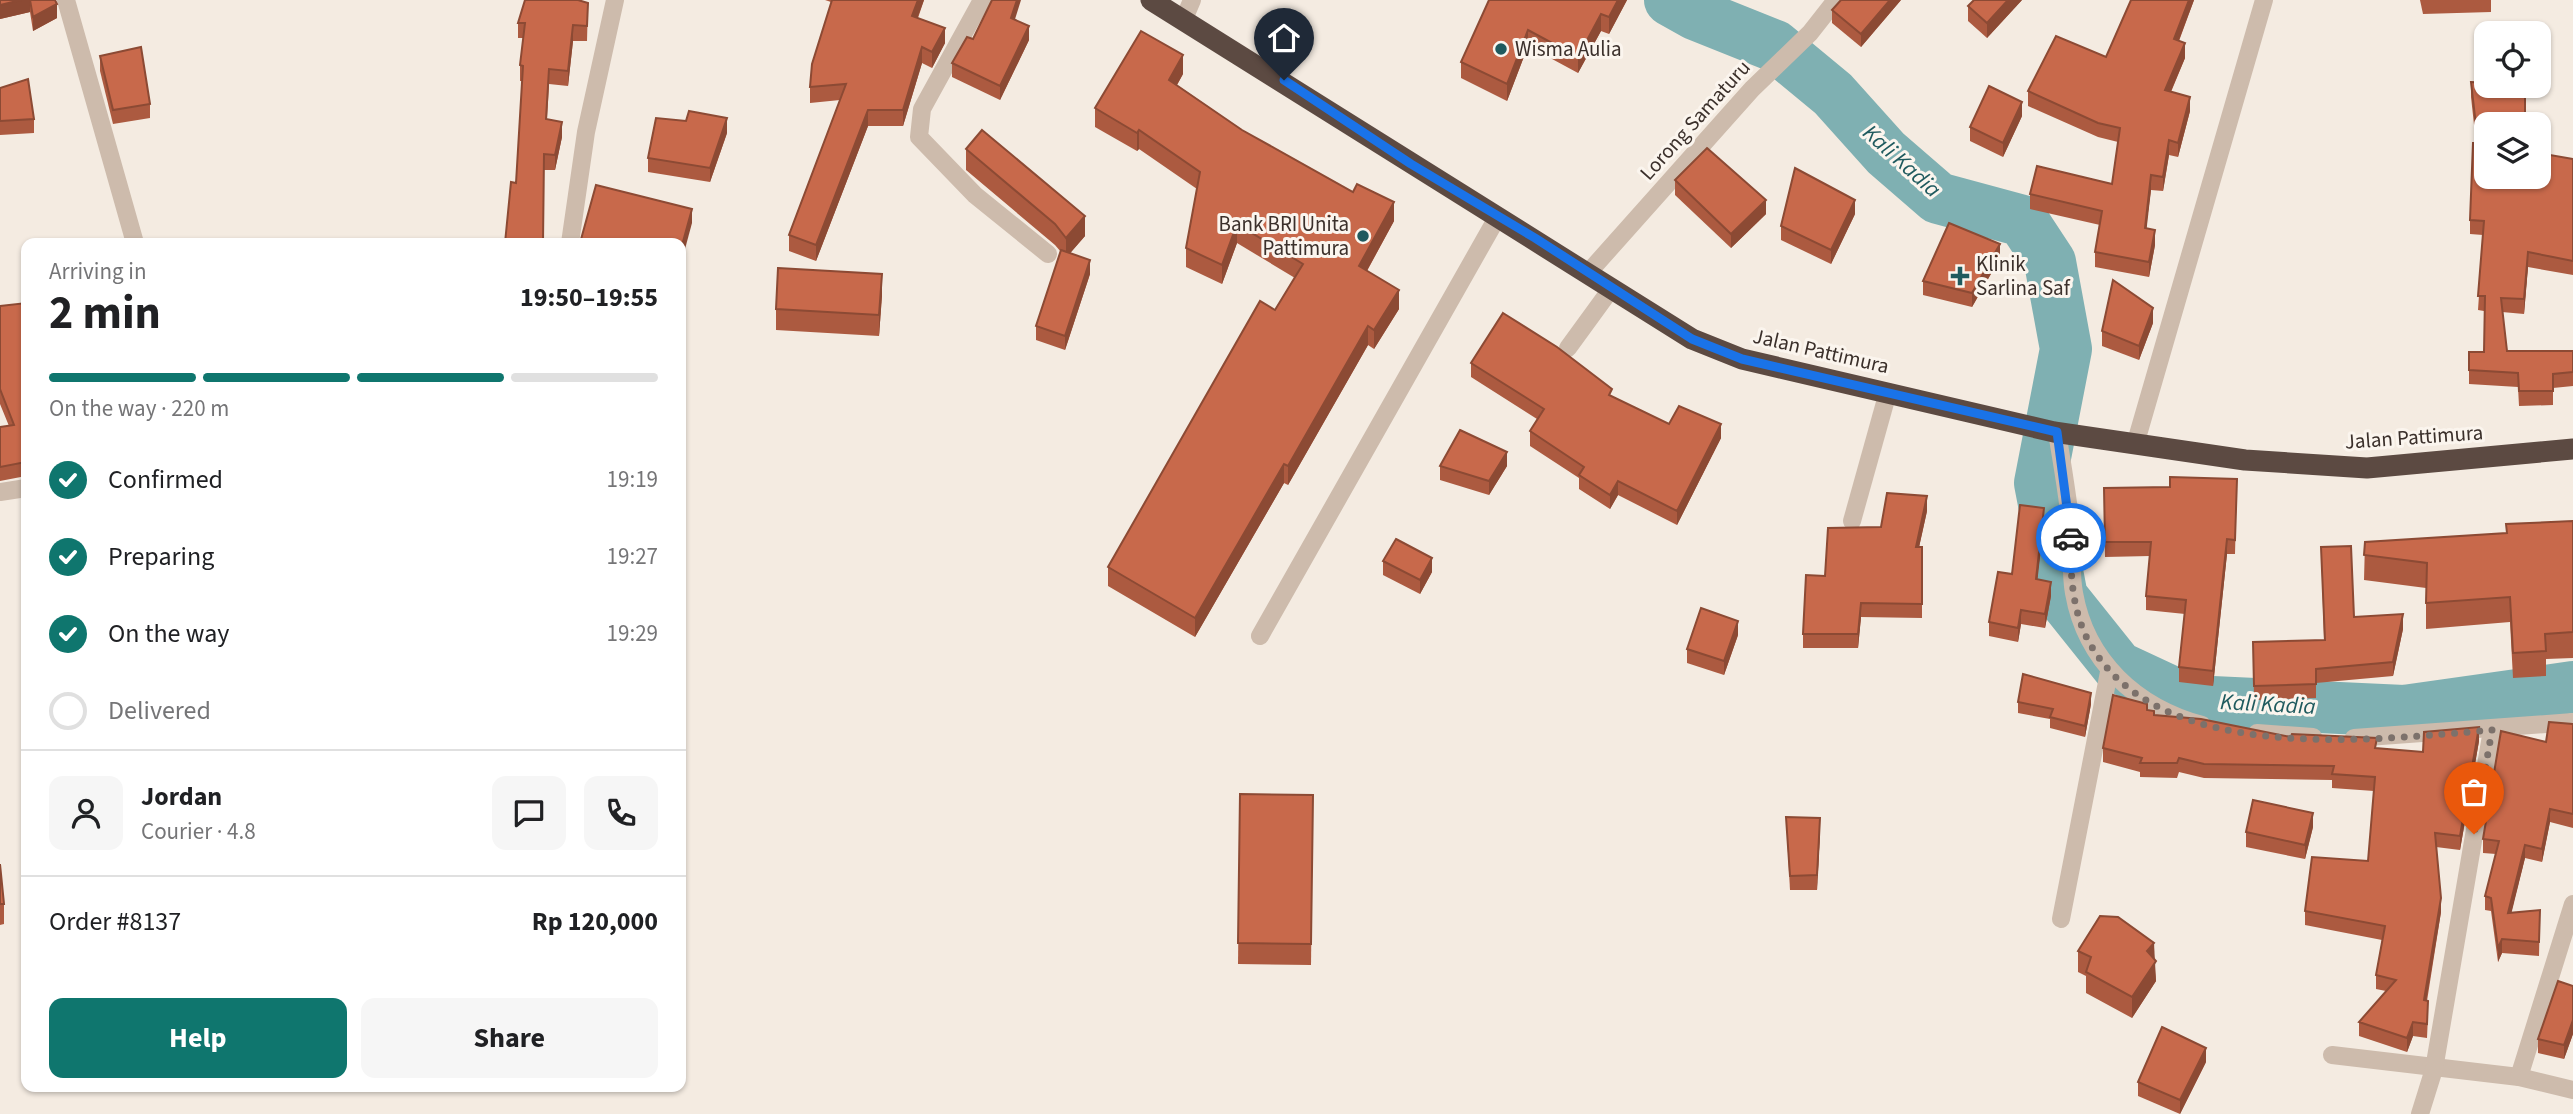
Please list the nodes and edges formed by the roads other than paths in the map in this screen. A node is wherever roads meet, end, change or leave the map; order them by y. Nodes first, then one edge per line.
1 (66, 0) edge
2 (615, 0) edge
3 (982, 0) edge
4 (1151, 0) edge
5 (1836, 0) edge
6 (2264, 0) edge
7 (1188, 9) edge
8 (1498, 216) junction
9 (134, 238) edge
10 (571, 238) edge
11 (1048, 254) dead end
12 (1588, 273) junction
13 (1611, 289) junction
14 (1568, 348) dead end
15 (1888, 391) junction
16 (2054, 432) junction
17 (2125, 444) junction
18 (2573, 449) edge
19 (21, 489) edge
20 (0, 492) edge
21 (1852, 522) dead end
22 (1260, 636) dead end
23 (2109, 672) junction
24 (2573, 722) edge
25 (2492, 730) junction
26 (2573, 904) edge
27 (2062, 919) dead end
28 (2332, 1055) dead end
29 (2434, 1069) junction
30 (2519, 1077) junction
31 (2573, 1090) edge
32 (2420, 1114) edge

1 - 9 street
2 - 10 street
3 - 11 street
4 - 7 highway, Jalan Pattimura
5 - 12 street, Lorong Samaturu
6 - 17 street
7 - 8 highway, Jalan Pattimura
8 - 12 highway, Jalan Pattimura
8 - 22 street
12 - 13 highway, Jalan Pattimura
13 - 14 street
13 - 15 highway, Jalan Pattimura
15 - 16 highway, Jalan Pattimura
15 - 21 street
16 - 17 highway, Jalan Pattimura
16 - 23 street
17 - 18 highway, Jalan Pattimura
19 - 20 street
23 - 25 street
23 - 27 street
24 - 25 street
25 - 29 street
26 - 30 street
28 - 29 street
29 - 30 street
29 - 32 street
30 - 31 street

